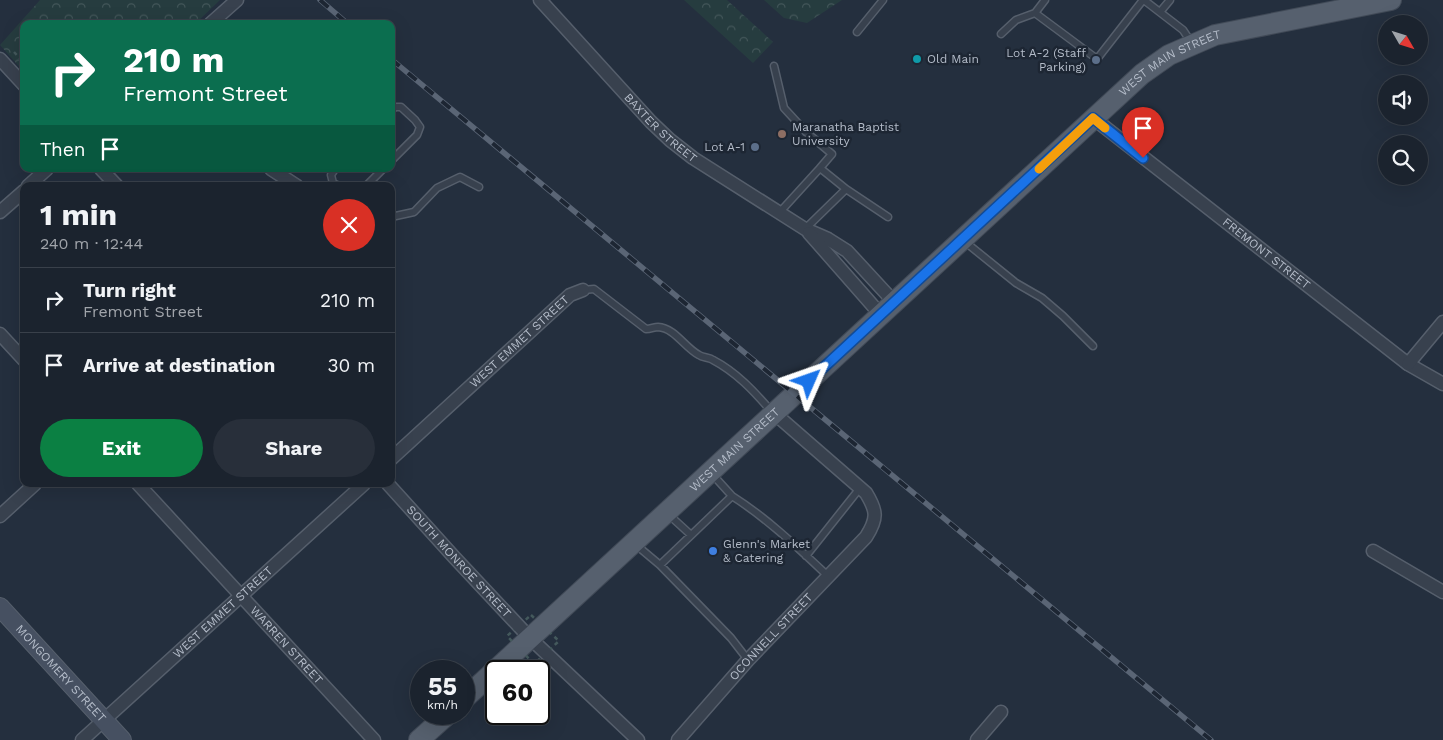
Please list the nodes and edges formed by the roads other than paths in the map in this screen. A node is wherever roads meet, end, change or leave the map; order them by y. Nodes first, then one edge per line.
1 (237, 0) edge
2 (540, 0) edge
3 (883, 0) edge
4 (1045, 0) edge
5 (1143, 0) edge
6 (1170, 0) edge
7 (1391, 0) edge
8 (1160, 12) junction
9 (1035, 13) junction
10 (214, 20) edge
11 (857, 32) dead end
12 (1001, 34) dead end
13 (1193, 44) junction
14 (0, 59) edge
15 (774, 66) dead end
16 (20, 81) edge
17 (395, 107) edge
18 (1093, 118) junction
19 (395, 157) edge
20 (820, 168) junction
21 (44, 172) edge
22 (104, 172) edge
23 (276, 172) edge
24 (380, 172) edge
25 (32, 182) edge
26 (113, 182) edge
27 (291, 182) edge
28 (370, 182) edge
29 (479, 187) dead end
30 (846, 189) junction
31 (20, 194) edge
32 (0, 212) edge
33 (779, 213) junction
34 (395, 216) edge
35 (888, 217) dead end
36 (805, 230) junction
37 (963, 240) junction
38 (582, 290) joint
39 (888, 309) junction
40 (1443, 322) edge
41 (0, 334) edge
42 (1093, 346) dead end
43 (20, 356) edge
44 (1408, 364) junction
45 (1443, 384) edge
46 (774, 413) junction
47 (395, 455) edge
48 (710, 472) junction
49 (32, 487) edge
50 (141, 487) edge
51 (361, 487) edge
52 (391, 487) edge
53 (860, 488) junction
54 (732, 496) junction
55 (666, 512) junction
56 (0, 516) edge
57 (691, 535) junction
58 (634, 542) junction
59 (1373, 552) dead end
60 (806, 556) junction
61 (660, 565) junction
62 (828, 576) junction
63 (1443, 592) edge
64 (241, 596) junction
65 (0, 607) edge
66 (530, 638) junction
67 (748, 660) junction
68 (475, 689) edge
69 (1001, 712) dead end
70 (104, 720) junction
71 (436, 725) edge
72 (82, 740) edge
73 (122, 740) edge
74 (374, 740) edge
75 (419, 740) edge
76 (638, 740) edge
77 (678, 740) edge
78 (977, 740) edge

1 - 10 street
2 - 33 street, BAXTER STREET
3 - 11 lane
4 - 9 lane
5 - 8 lane
5 - 9 lane
6 - 8 lane
7 - 13 main road, WEST MAIN STREET
8 - 13 lane
9 - 12 lane
13 - 18 main road, WEST MAIN STREET
14 - 16 street
15 - 20 lane
17 - 19 lane
18 - 37 main road, WEST MAIN STREET
18 - 44 street, FREMONT STREET
20 - 30 lane
20 - 33 lane
21 - 25 street
22 - 26 street
23 - 27 street
24 - 28 lane
29 - 34 lane
30 - 35 lane
30 - 36 lane
31 - 32 street
33 - 36 street, BAXTER STREET
36 - 39 street, BAXTER STREET
36 - 39 street, BAXTER STREET
37 - 39 main road, WEST MAIN STREET
37 - 42 lane
38 - 46 lane
38 - 47 street, WEST EMMET STREET
39 - 46 main road, WEST MAIN STREET
40 - 44 street
41 - 43 street
44 - 45 street, FREMONT STREET
46 - 48 main road, WEST MAIN STREET
46 - 53 street
48 - 54 lane
48 - 55 main road, WEST MAIN STREET
49 - 56 street
50 - 64 street, WARREN STREET
51 - 64 street, WEST EMMET STREET
52 - 66 street, SOUTH MONROE STREET
53 - 60 lane
53 - 62 street, OCONNELL STREET
54 - 57 lane
54 - 60 lane
55 - 57 lane
55 - 58 main road, WEST MAIN STREET
57 - 61 lane
58 - 61 lane
58 - 66 main road, WEST MAIN STREET
59 - 63 street
60 - 62 lane
61 - 67 lane
62 - 67 street, OCONNELL STREET
64 - 70 street, WEST EMMET STREET
64 - 74 street, WARREN STREET
65 - 70 main road, MONGOMERY STREET
66 - 68 main road, WEST MAIN STREET
66 - 76 street, SOUTH MONROE STREET
67 - 77 street, OCONNELL STREET
69 - 78 street
70 - 72 street, WEST EMMET STREET
70 - 73 main road, MONGOMERY STREET
71 - 75 main road

